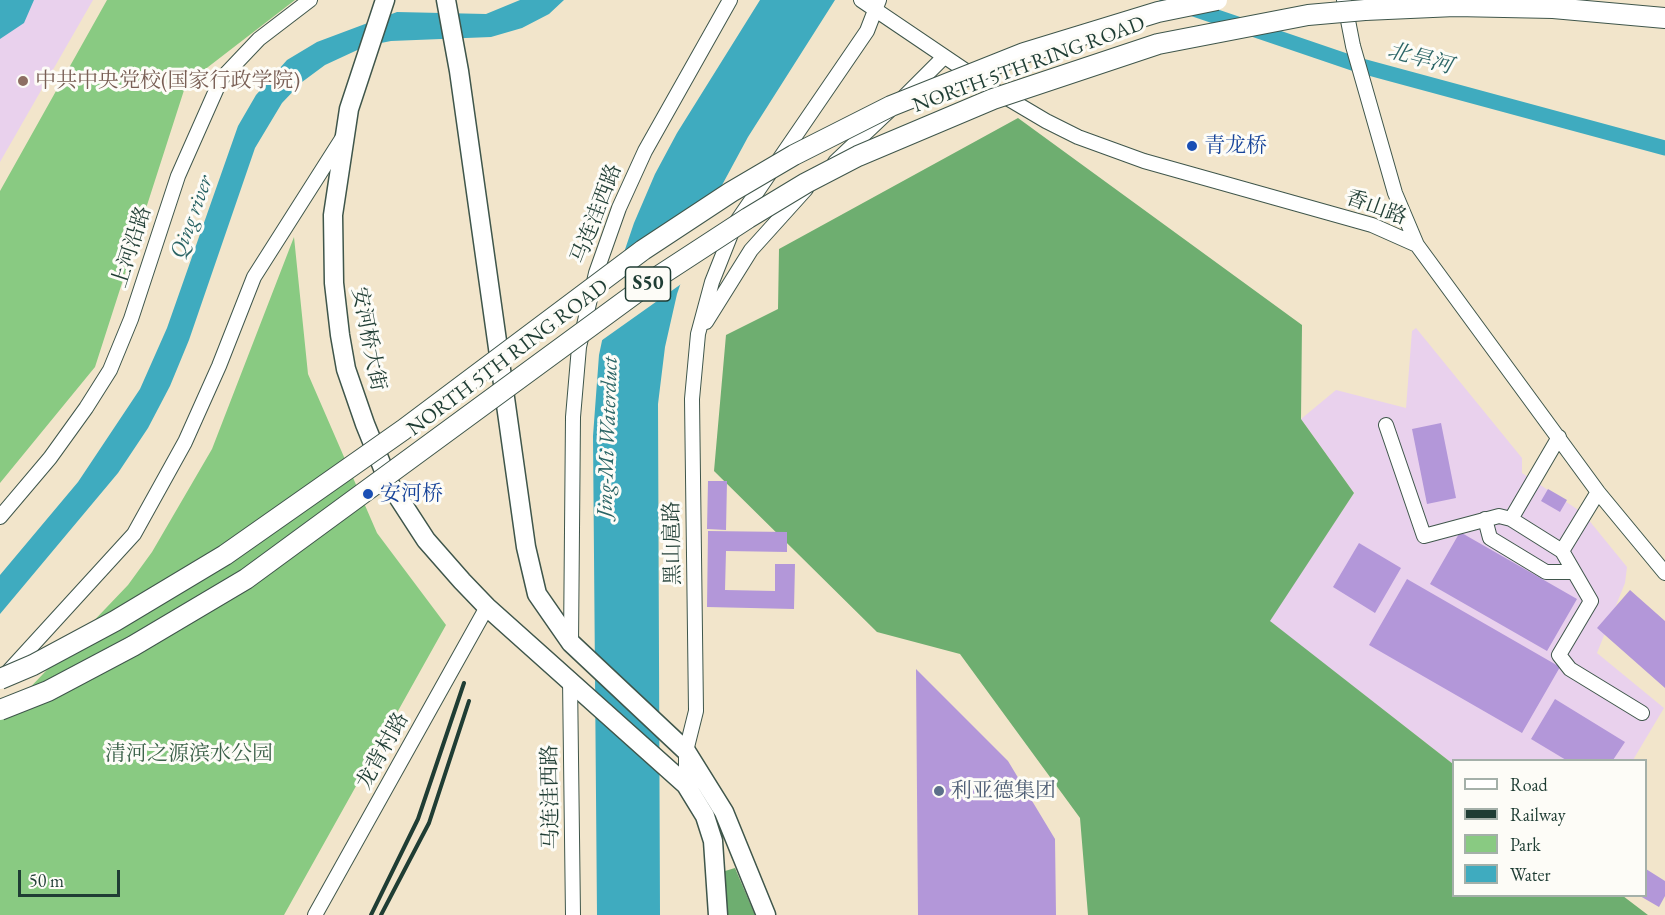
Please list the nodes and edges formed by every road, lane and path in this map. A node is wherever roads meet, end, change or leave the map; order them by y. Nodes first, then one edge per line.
1 (310, 0) edge
2 (385, 0) edge
3 (446, 0) edge
4 (730, 0) edge
5 (861, 0) edge
6 (1217, 0) edge
7 (1344, 0) edge
8 (877, 5) edge
9 (1665, 18) edge
10 (944, 57) junction
11 (344, 136) junction
12 (1417, 245) junction
13 (698, 334) junction
14 (1386, 424) dead end
15 (1559, 437) junction
16 (1598, 492) junction
17 (0, 517) edge
18 (1485, 519) junction
19 (1511, 519) junction
20 (1562, 551) junction
21 (1574, 572) junction
22 (1665, 573) edge
23 (487, 607) junction
24 (571, 644) junction
25 (570, 679) junction
26 (0, 680) edge
27 (0, 710) edge
28 (1642, 712) dead end
29 (686, 751) junction
30 (686, 785) junction
31 (315, 915) edge
32 (573, 915) edge
33 (718, 915) edge
34 (766, 915) edge

1 - 17 street, 上河沿路
2 - 11 main road, 安河桥大街
3 - 24 main road
4 - 24 street, 马连洼西路
5 - 8 street
6 - 26 highway, NORTH 5TH RING ROAD / S50, bridge
7 - 12 street
8 - 10 street, 香山路
8 - 13 street, 黑山扈路
9 - 27 highway, NORTH 5TH RING ROAD / S50, bridge
10 - 12 street, 香山路
10 - 13 street
11 - 23 main road, 安河桥大街
11 - 26 street
12 - 15 street, 香山路
13 - 29 street, 黑山扈路
14 - 18 street
15 - 16 street, 香山路
15 - 19 street
16 - 20 street
16 - 22 street, 香山路
18 - 19 street
18 - 21 street
19 - 20 street
20 - 21 street
21 - 28 street
23 - 25 main road, 安河桥大街
23 - 31 street, 龙背村路
24 - 29 main road
25 - 30 main road, 安河桥大街
25 - 32 street, 马连洼西路
29 - 30 street, 黑山扈路
29 - 34 main road
30 - 33 main road, 安河桥大街

